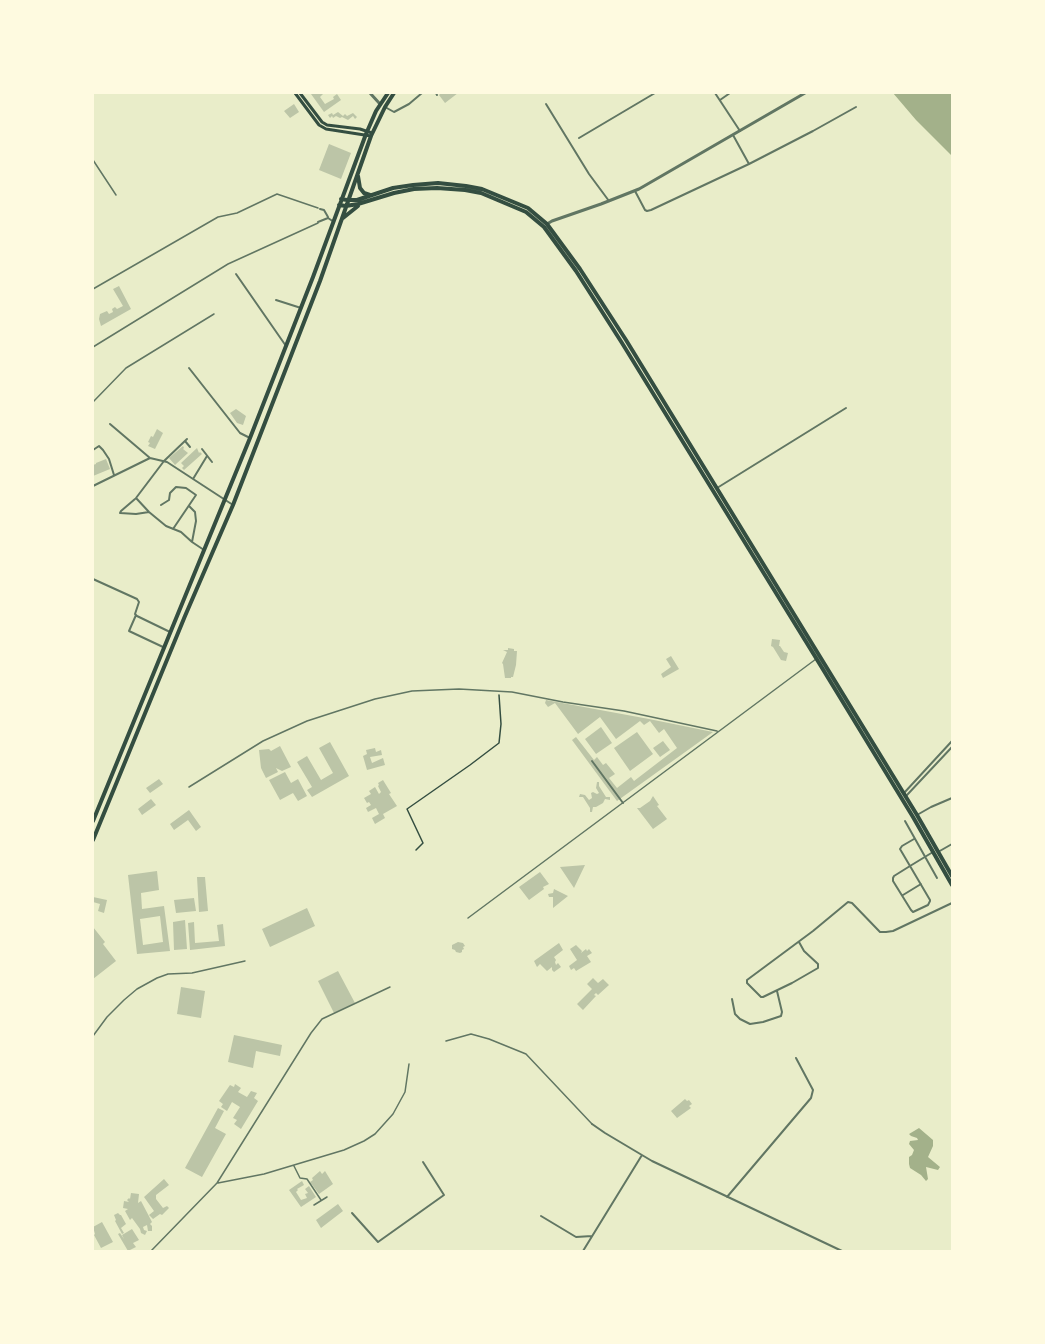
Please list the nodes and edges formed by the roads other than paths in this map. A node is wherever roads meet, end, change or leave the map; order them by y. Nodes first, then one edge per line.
1 (295, 93) edge
2 (300, 93) edge
3 (370, 93) edge
4 (388, 93) edge
5 (394, 93) edge
6 (422, 93) edge
7 (655, 93) edge
8 (715, 93) edge
9 (730, 93) edge
10 (805, 93) edge
11 (720, 100) junction
12 (546, 104) dead end
13 (383, 106) junction
14 (856, 107) dead end
15 (740, 131) junction
16 (369, 133) junction
17 (733, 135) junction
18 (579, 138) dead end
19 (93, 160) edge
20 (749, 164) junction
21 (358, 173) junction
22 (481, 191) junction
23 (635, 191) junction
24 (116, 195) dead end
25 (370, 195) junction
26 (341, 199) junction
27 (609, 201) junction
28 (347, 203) junction
29 (361, 203) junction
30 (339, 204) junction
31 (320, 209) joint
32 (328, 218) junction
33 (342, 219) junction
34 (318, 222) joint
35 (334, 223) junction
36 (546, 225) junction
37 (236, 274) dead end
38 (93, 289) edge
39 (276, 300) dead end
40 (301, 308) junction
41 (214, 314) dead end
42 (286, 346) junction
43 (93, 347) edge
44 (189, 368) dead end
45 (93, 402) edge
46 (846, 408) dead end
47 (110, 424) dead end
48 (250, 438) junction
49 (190, 447) dead end
50 (202, 449) dead end
51 (93, 450) edge
52 (207, 456) junction
53 (150, 458) junction
54 (164, 461) junction
55 (212, 462) dead end
56 (114, 475) junction
57 (193, 479) junction
58 (93, 486) edge
59 (717, 488) junction
60 (136, 498) junction
61 (225, 500) junction
62 (161, 505) dead end
63 (233, 505) junction
64 (189, 506) junction
65 (149, 512) junction
66 (173, 529) junction
67 (192, 542) junction
68 (204, 550) junction
69 (93, 579) edge
70 (136, 615) junction
71 (170, 632) junction
72 (164, 648) junction
73 (818, 657) junction
74 (717, 731) junction
75 (952, 741) edge
76 (952, 747) edge
77 (592, 761) dead end
78 (918, 780) junction
79 (189, 787) dead end
80 (905, 795) junction
81 (952, 798) edge
82 (623, 803) junction
83 (915, 816) junction
84 (93, 821) edge
85 (905, 821) dead end
86 (914, 839) junction
87 (93, 840) edge
88 (952, 844) edge
89 (935, 852) junction
90 (925, 857) junction
91 (910, 866) junction
92 (952, 876) edge
93 (937, 878) dead end
94 (921, 884) junction
95 (952, 885) edge
96 (902, 895) junction
97 (952, 903) edge
98 (468, 918) dead end
99 (799, 942) junction
100 (245, 961) dead end
101 (390, 987) dead end
102 (777, 991) junction
103 (732, 999) dead end
104 (93, 1036) edge
105 (446, 1041) dead end
106 (796, 1058) dead end
107 (409, 1064) dead end
108 (592, 1124) joint
109 (642, 1155) junction
110 (423, 1162) dead end
111 (293, 1165) junction
112 (217, 1183) junction
113 (327, 1197) dead end
114 (727, 1197) junction
115 (321, 1200) junction
116 (314, 1205) dead end
117 (352, 1213) dead end
118 (542, 1216) dead end
119 (592, 1236) junction
120 (151, 1251) edge
121 (582, 1251) edge
122 (842, 1251) edge

1 - 16 main road
2 - 16 main road
3 - 13 street
4 - 13 main road
5 - 13 main road
6 - 13 street
7 - 18 street
8 - 11 street
9 - 11 street
10 - 15 street
11 - 15 street
12 - 27 street
13 - 16 main road
14 - 20 street
15 - 17 street
16 - 21 main road
16 - 26 main road
17 - 20 street
17 - 23 street
19 - 24 lane
20 - 23 street
21 - 25 main road
21 - 28 main road
22 - 25 main road
22 - 29 main road
22 - 36 main road
23 - 27 street
25 - 28 main road
26 - 28 main road
26 - 30 main road
27 - 36 street
28 - 29 main road
28 - 30 main road
28 - 33 main road
29 - 33 main road
30 - 35 main road
31 - 32 street
31 - 38 lane
32 - 34 street
32 - 35 street
33 - 63 main road
34 - 43 lane
35 - 40 main road
36 - 59 main road
36 - 73 main road
37 - 42 street
39 - 40 street
40 - 42 main road
41 - 45 lane
42 - 48 main road
44 - 48 street
46 - 59 street
47 - 53 street
48 - 61 main road
49 - 54 street
50 - 52 street
51 - 56 street
52 - 55 street
52 - 57 street
53 - 54 street
53 - 56 street
54 - 57 street
54 - 60 street
56 - 58 street
57 - 61 street
59 - 73 main road
60 - 65 street
60 - 65 street
61 - 63 street
61 - 68 main road
62 - 64 street
63 - 87 main road
64 - 66 street
64 - 67 street
65 - 66 street
66 - 67 street
67 - 68 street
68 - 71 main road
69 - 70 street
70 - 71 street
70 - 72 street
71 - 72 main road
72 - 84 main road
73 - 74 lane
73 - 80 main road
73 - 83 main road
74 - 79 lane
74 - 82 lane
75 - 78 street
76 - 78 street
77 - 82 street
78 - 80 street
80 - 83 main road
81 - 83 street
82 - 98 lane
83 - 89 main road
85 - 86 street
86 - 90 street
86 - 91 street
88 - 89 street
89 - 90 street
89 - 92 main road
89 - 95 main road
90 - 91 street
90 - 93 street
91 - 94 street
91 - 96 street
94 - 96 street
94 - 96 street
97 - 99 street
99 - 102 street
99 - 102 street
100 - 104 lane
101 - 112 lane
102 - 103 street
105 - 108 lane
106 - 114 street
107 - 111 lane
108 - 109 street
109 - 114 street
109 - 119 street
110 - 117 street
111 - 112 lane
111 - 115 lane
112 - 120 lane
113 - 115 lane
114 - 122 street
115 - 116 lane
118 - 119 street
119 - 121 street

